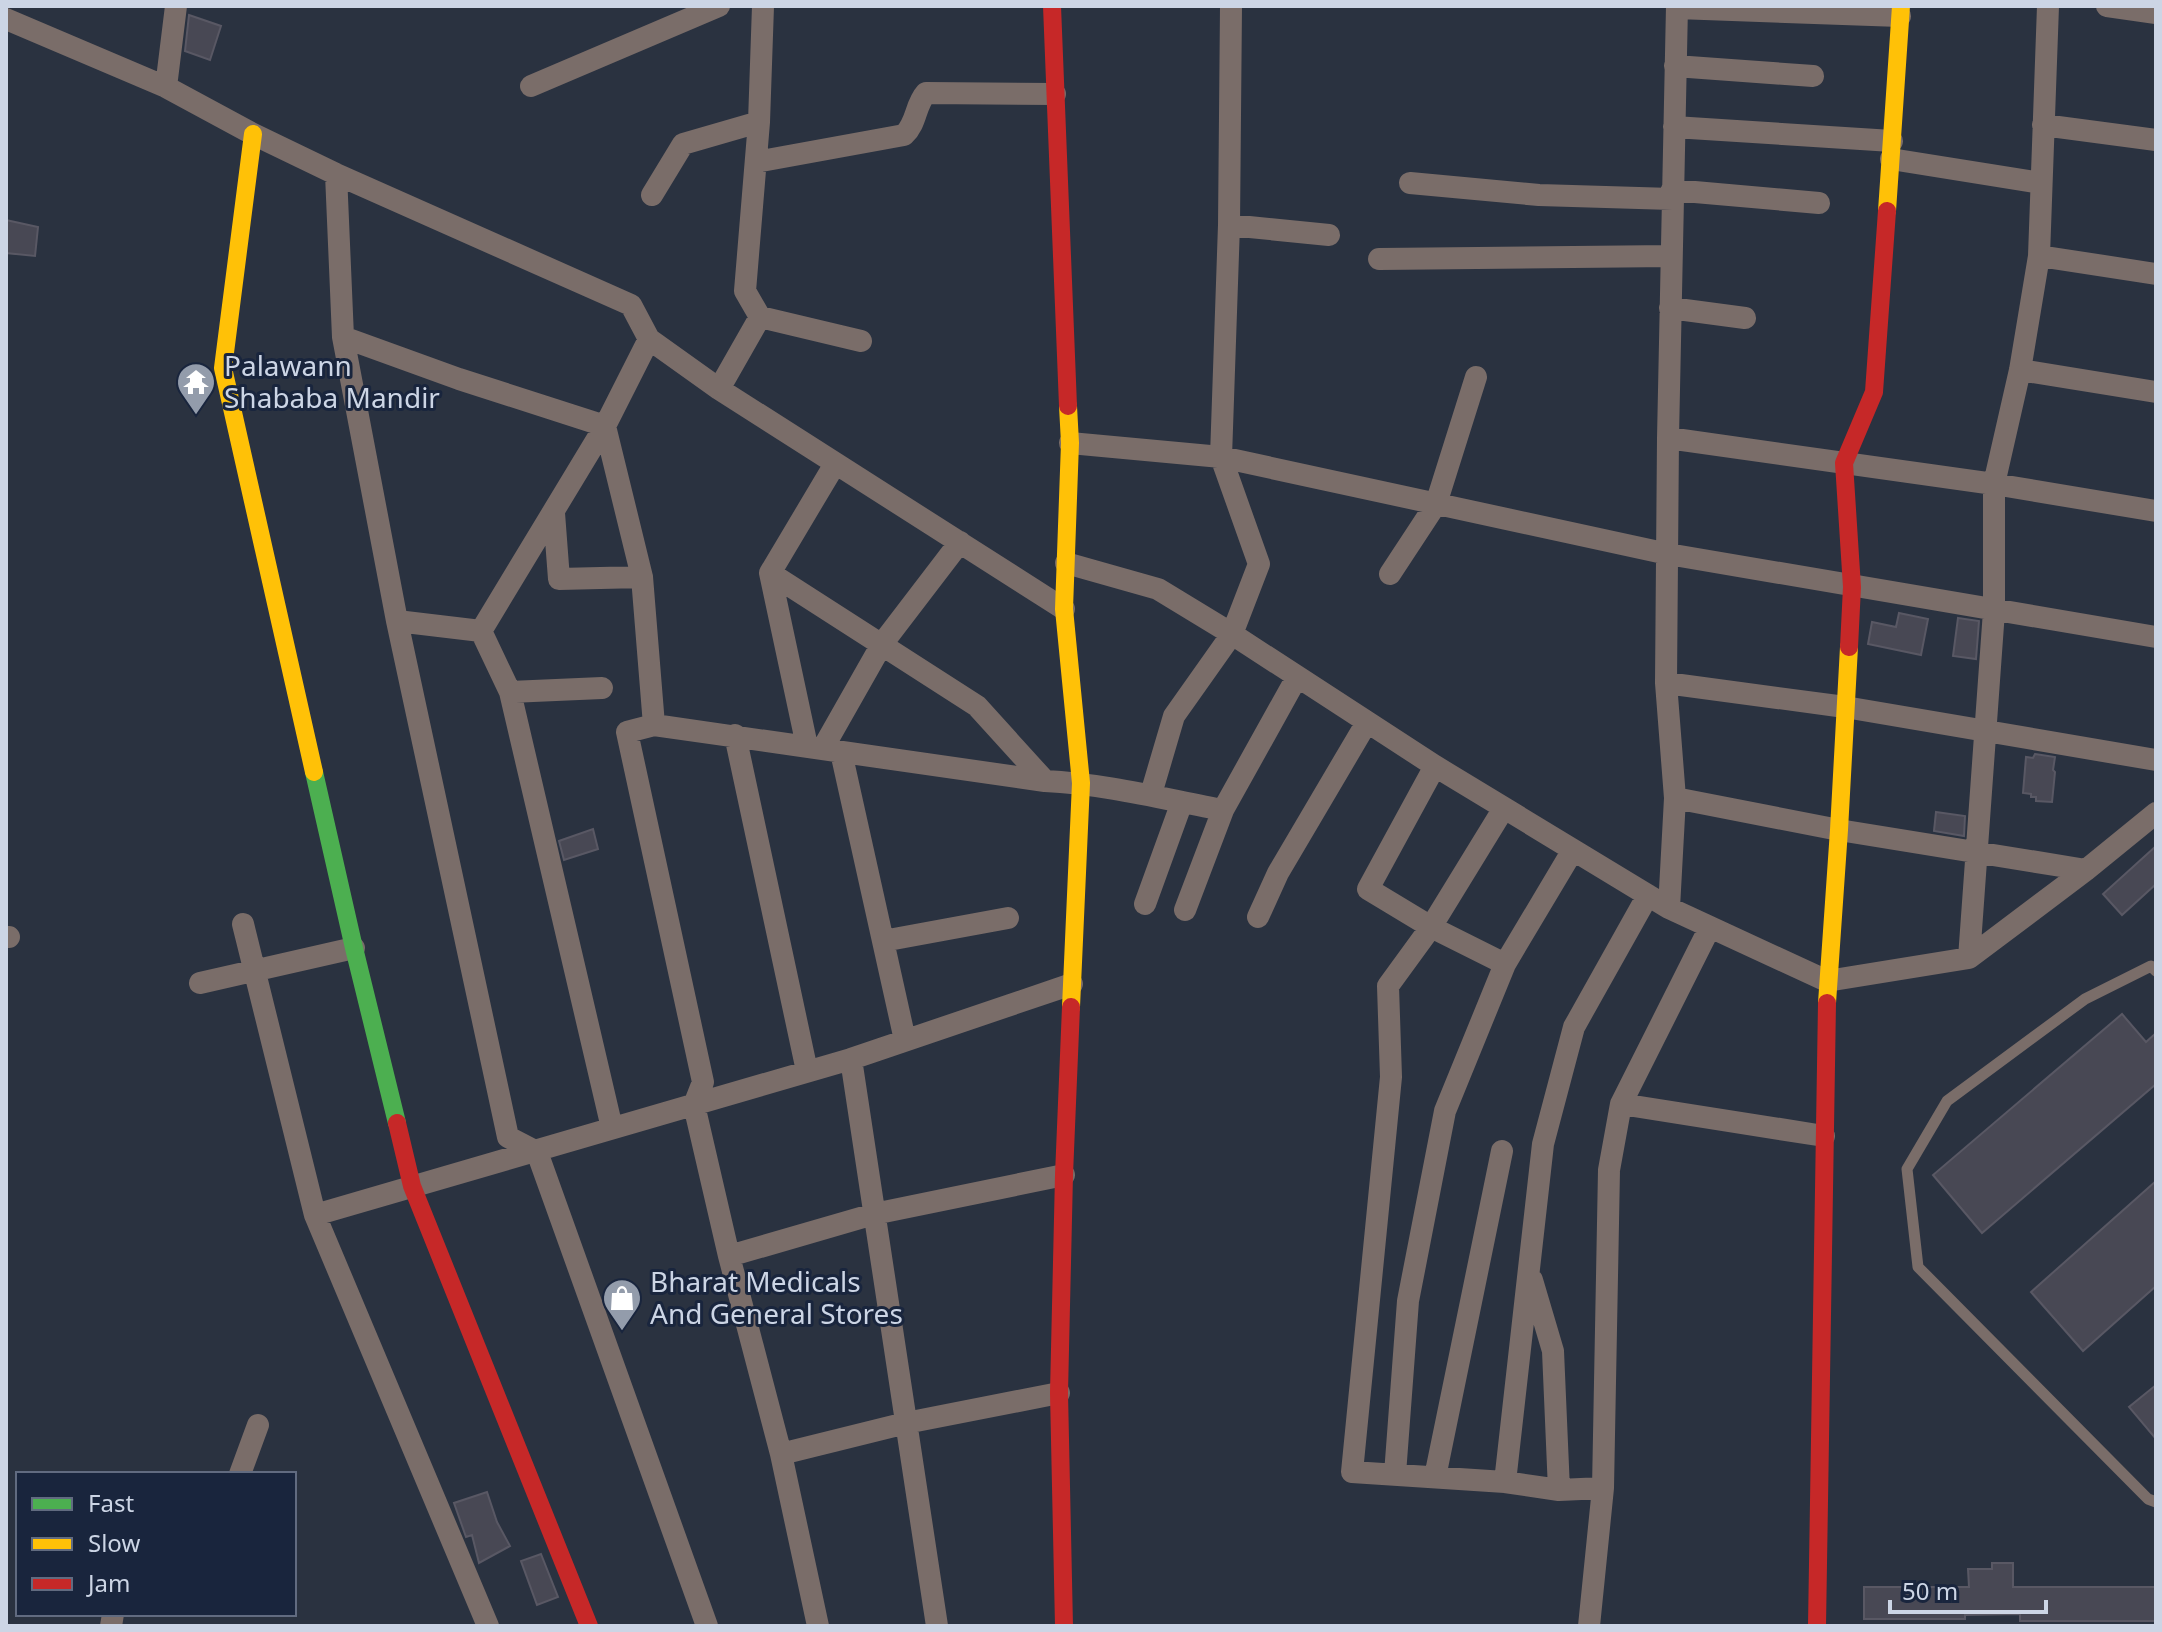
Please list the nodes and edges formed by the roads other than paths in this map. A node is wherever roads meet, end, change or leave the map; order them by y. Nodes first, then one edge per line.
1 (176, 6) edge
2 (719, 6) edge
3 (763, 6) edge
4 (1052, 6) edge
5 (1231, 6) edge
6 (2048, 6) edge
7 (2107, 6) edge
8 (1677, 7) edge
9 (1900, 11) edge
10 (2156, 13) edge
11 (6, 19) edge
12 (1675, 66) junction
13 (1813, 76) dead end
14 (531, 86) dead end
15 (166, 87) junction
16 (1055, 94) junction
17 (759, 122) junction
18 (2043, 125) junction
19 (1674, 127) junction
20 (253, 134) junction
21 (2156, 140) edge
22 (1892, 150) junction
23 (756, 162) junction
24 (336, 174) junction
25 (1410, 183) dead end
26 (2041, 183) junction
27 (1672, 194) junction
28 (652, 195) dead end
29 (1819, 203) dead end
30 (1229, 225) junction
31 (1329, 235) dead end
32 (1671, 256) junction
33 (2039, 256) junction
34 (1379, 259) dead end
35 (2156, 274) edge
36 (1670, 308) junction
37 (760, 317) junction
38 (1745, 318) dead end
39 (343, 337) junction
40 (649, 339) junction
41 (861, 341) dead end
42 (2020, 370) junction
43 (1476, 377) dead end
44 (719, 389) junction
45 (2156, 392) edge
46 (605, 426) junction
47 (1668, 438) junction
48 (1070, 443) junction
49 (1221, 457) junction
50 (1844, 463) junction
51 (835, 464) junction
52 (1994, 484) junction
53 (1436, 504) junction
54 (2156, 511) edge
55 (554, 513) junction
56 (960, 542) junction
57 (1668, 554) junction
58 (1066, 563) junction
59 (770, 573) junction
60 (1390, 574) dead end
61 (642, 577) junction
62 (1852, 587) junction
63 (1064, 609) junction
64 (1994, 611) junction
65 (397, 621) junction
66 (481, 631) junction
67 (1232, 634) junction
68 (2156, 637) edge
69 (882, 644) junction
70 (1297, 677) junction
71 (1666, 683) junction
72 (602, 688) dead end
73 (510, 692) junction
74 (1845, 707) junction
75 (1367, 722) junction
76 (654, 725) junction
77 (1986, 733) junction
78 (735, 735) junction
79 (824, 749) junction
80 (2156, 760) edge
81 (1435, 766) junction
82 (1045, 781) junction
83 (1081, 783) junction
84 (1151, 794) junction
85 (1675, 798) junction
86 (1182, 802) junction
87 (1504, 808) junction
88 (1223, 810) junction
89 (2156, 813) edge
90 (1839, 830) junction
91 (1573, 850) junction
92 (1978, 854) junction
93 (2086, 870) junction
94 (1648, 895) junction
95 (1145, 904) dead end
96 (1669, 908) junction
97 (1185, 910) dead end
98 (1258, 917) dead end
99 (1008, 918) dead end
100 (243, 924) dead end
101 (1431, 927) junction
102 (1710, 927) junction
103 (883, 941) junction
104 (354, 948) junction
105 (1969, 958) junction
106 (1505, 964) junction
107 (256, 971) junction
108 (2156, 971) edge
109 (1827, 981) junction
110 (200, 983) dead end
111 (1072, 984) junction
112 (905, 1040) junction
113 (851, 1059) junction
114 (807, 1071) junction
115 (1621, 1104) junction
116 (694, 1105) junction
117 (612, 1128) junction
118 (1824, 1136) junction
119 (1502, 1151) dead end
120 (537, 1152) junction
121 (1064, 1175) junction
122 (412, 1186) junction
123 (874, 1214) junction
124 (315, 1215) junction
125 (729, 1256) junction
126 (1529, 1272) junction
127 (1059, 1393) junction
128 (906, 1423) junction
129 (258, 1425) dead end
130 (781, 1454) junction
131 (241, 1472) edge
132 (1395, 1474) junction
133 (1435, 1477) junction
134 (1505, 1482) junction
135 (1603, 1488) junction
136 (1559, 1490) junction
137 (2156, 1502) edge
138 (488, 1626) edge
139 (589, 1626) edge
140 (707, 1626) edge
141 (818, 1626) edge
142 (937, 1626) edge
143 (1064, 1626) edge
144 (1589, 1626) edge
145 (1817, 1626) edge

1 - 15 street
2 - 14 street
3 - 17 street
4 - 16 street
5 - 30 street
6 - 18 street
7 - 10 street
8 - 9 street
8 - 12 street
9 - 22 street
11 - 15 street
12 - 13 street
12 - 19 street
15 - 20 street
16 - 23 street
16 - 48 street
17 - 23 street
17 - 28 street
18 - 21 street
18 - 26 street
19 - 22 street
19 - 27 street
20 - 24 street
20 - 104 street
22 - 26 street
22 - 50 street
23 - 37 street
24 - 39 street
24 - 40 street
25 - 27 street
26 - 33 street
27 - 29 street
27 - 32 street
30 - 31 street
30 - 49 street
32 - 34 street
32 - 36 street
33 - 35 street
33 - 42 street
36 - 38 street
36 - 47 street
37 - 41 street
37 - 44 street
39 - 46 street
39 - 65 street
40 - 44 street
40 - 46 street
42 - 45 street
42 - 52 street
43 - 53 street
44 - 51 street
46 - 55 street
46 - 61 street
47 - 50 street
47 - 57 street
48 - 49 street
48 - 58 street
49 - 53 street
49 - 67 street
50 - 52 street
50 - 62 street
51 - 56 street
51 - 59 street
52 - 54 street
52 - 64 street
53 - 57 street
53 - 60 street
55 - 61 street
55 - 66 street
56 - 63 street
56 - 69 street
57 - 62 street
57 - 71 street
58 - 63 street
58 - 67 street
59 - 69 street
59 - 79 street
61 - 76 street
62 - 64 street
62 - 74 street
63 - 83 street
64 - 68 street
64 - 77 street
65 - 66 street
65 - 120 street
66 - 73 street
67 - 70 street
67 - 84 street
69 - 79 street
69 - 82 street
70 - 75 street
70 - 88 street
71 - 74 street
71 - 85 street
72 - 73 street
73 - 117 street
74 - 77 street
74 - 90 street
75 - 81 street
75 - 98 street
76 - 78 street
76 - 116 street
77 - 80 street
77 - 92 street
78 - 79 street
78 - 114 street
79 - 82 street
79 - 103 street
81 - 87 street
81 - 101 street
82 - 83 street
83 - 84 street
83 - 111 street
84 - 86 street
85 - 90 street
85 - 96 street
86 - 88 street
86 - 95 street
87 - 91 street
87 - 101 street
88 - 97 street
89 - 93 street
90 - 92 street
90 - 109 street
91 - 94 street
91 - 106 street
92 - 93 street
92 - 105 street
93 - 105 street
94 - 96 street
94 - 126 street
96 - 102 street
99 - 103 street
100 - 107 street
101 - 106 street
101 - 132 street
102 - 109 street
102 - 115 street
103 - 112 street
104 - 107 street
104 - 122 street
105 - 109 street
106 - 132 street
107 - 110 street
107 - 124 street
108 - 137 lane
109 - 118 street
111 - 112 street
111 - 121 street
112 - 113 street
113 - 114 street
113 - 123 street
114 - 116 street
115 - 118 street
115 - 135 street
116 - 117 street
116 - 125 street
117 - 120 street
118 - 145 street
119 - 133 street
120 - 122 street
120 - 140 street
121 - 123 street
121 - 127 street
122 - 124 street
122 - 139 street
123 - 125 street
123 - 128 street
124 - 138 street
125 - 130 street
126 - 134 street
126 - 136 street
127 - 128 street
127 - 143 street
128 - 130 street
128 - 142 street
129 - 131 street
130 - 141 street
132 - 133 street
133 - 134 street
134 - 136 street
135 - 136 street
135 - 144 street

